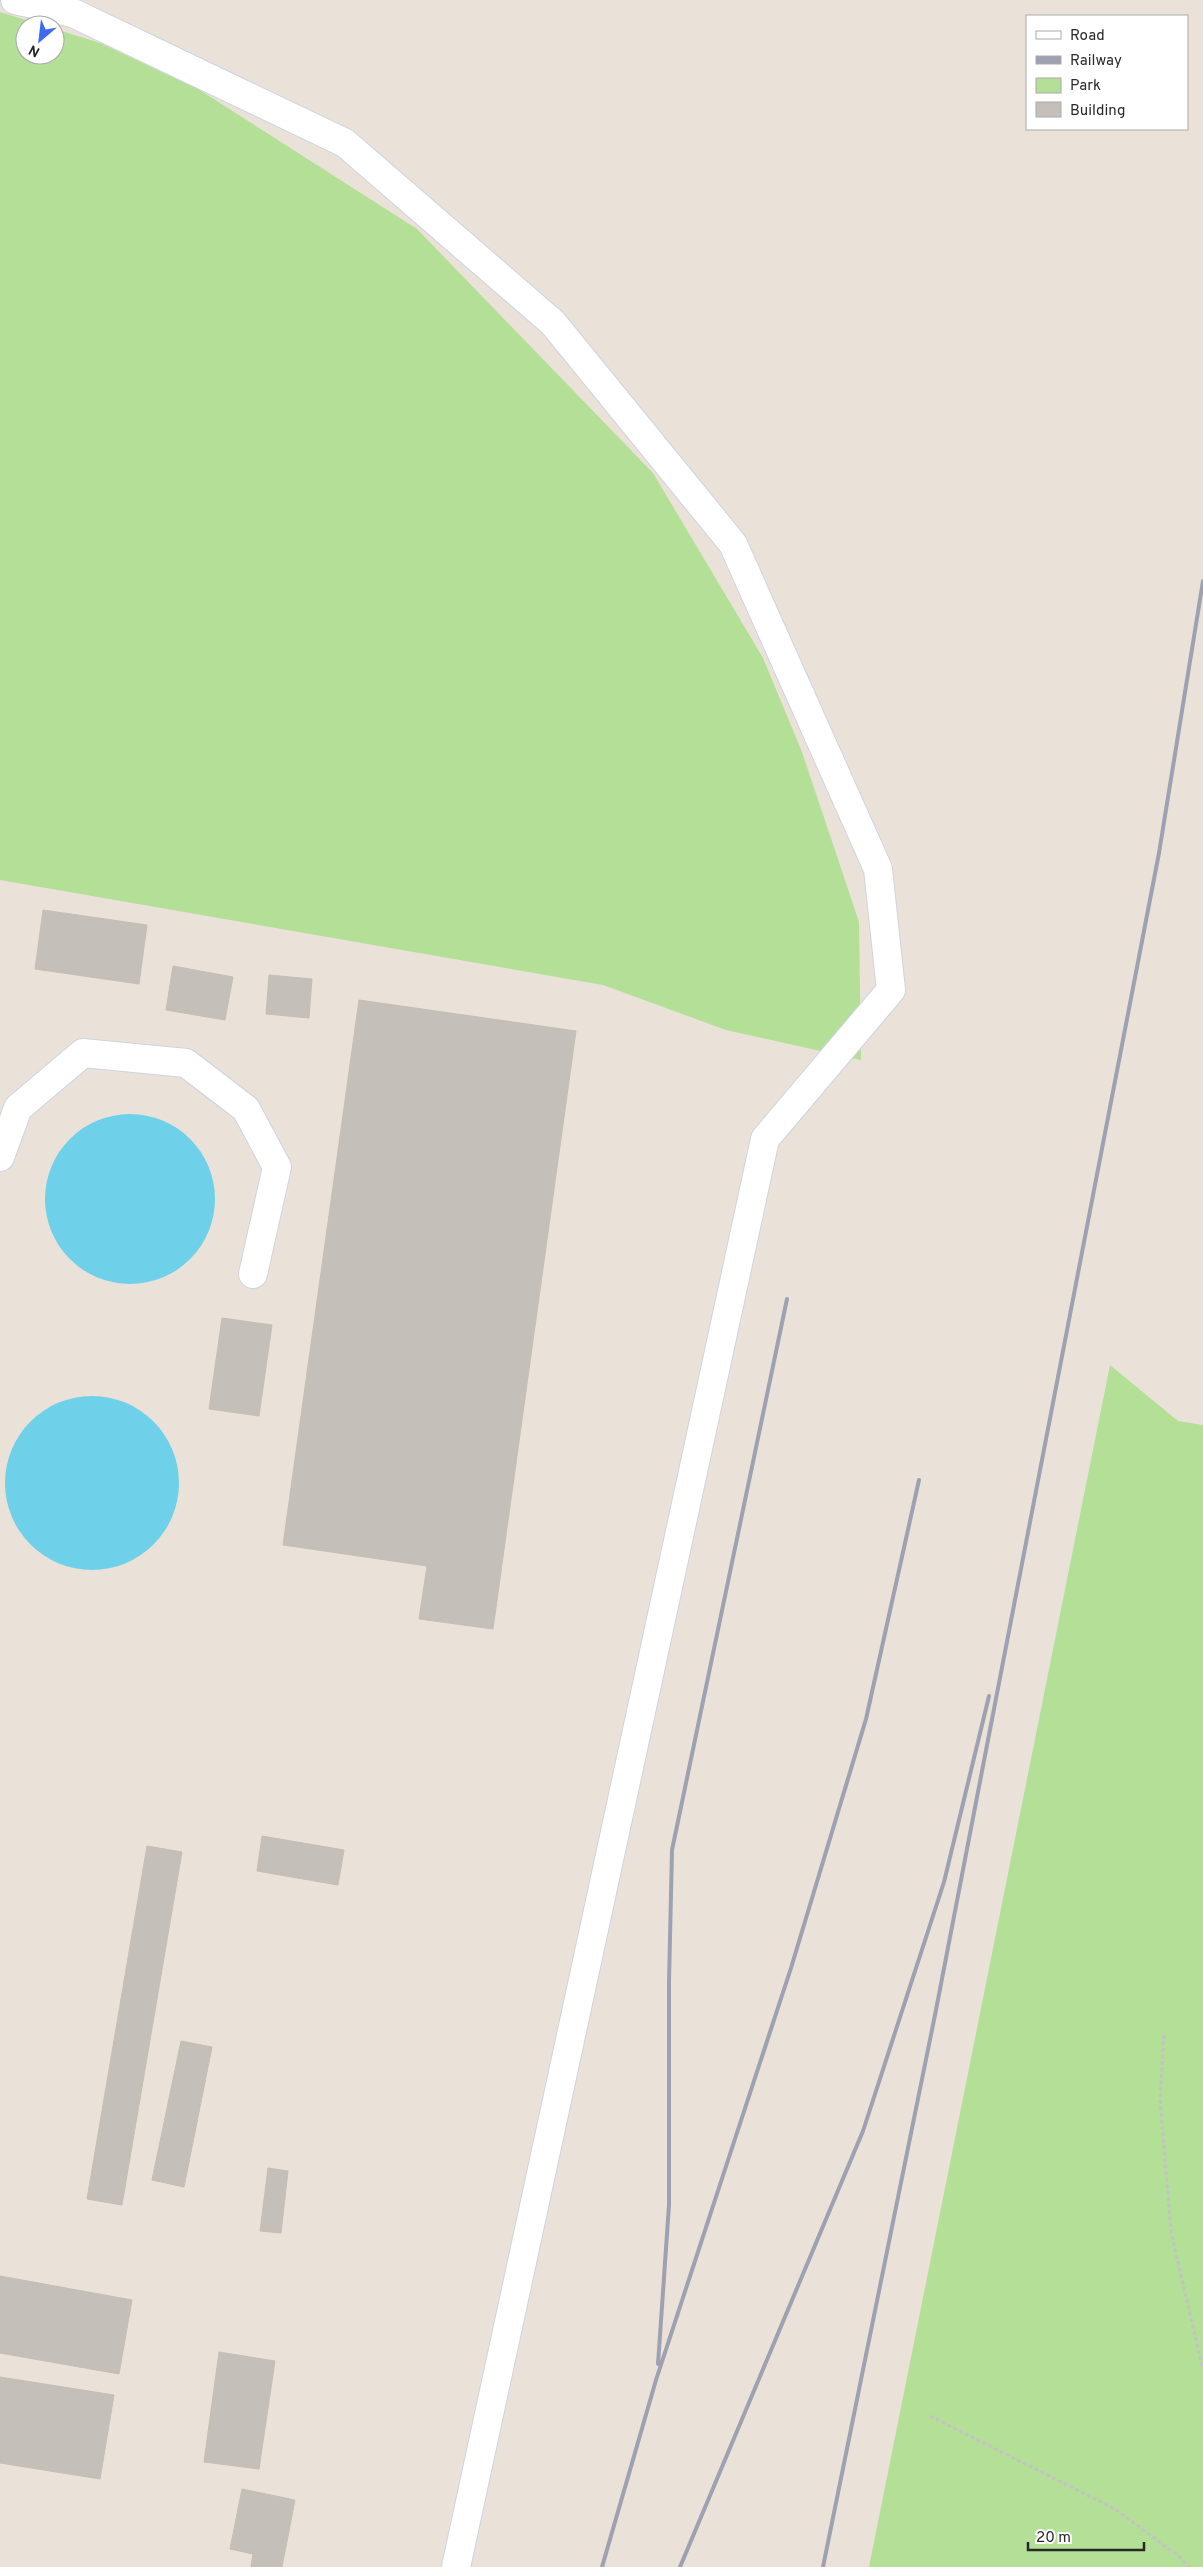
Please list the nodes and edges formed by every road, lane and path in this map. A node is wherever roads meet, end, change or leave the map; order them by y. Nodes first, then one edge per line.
1 (15, 0) edge
2 (0, 1157) edge
3 (253, 1274) dead end
4 (1164, 2035) dead end
5 (1203, 2370) edge
6 (930, 2416) dead end
7 (456, 2567) edge
8 (1189, 2567) edge

1 - 7 lane
2 - 3 lane
4 - 5 path
6 - 8 path

